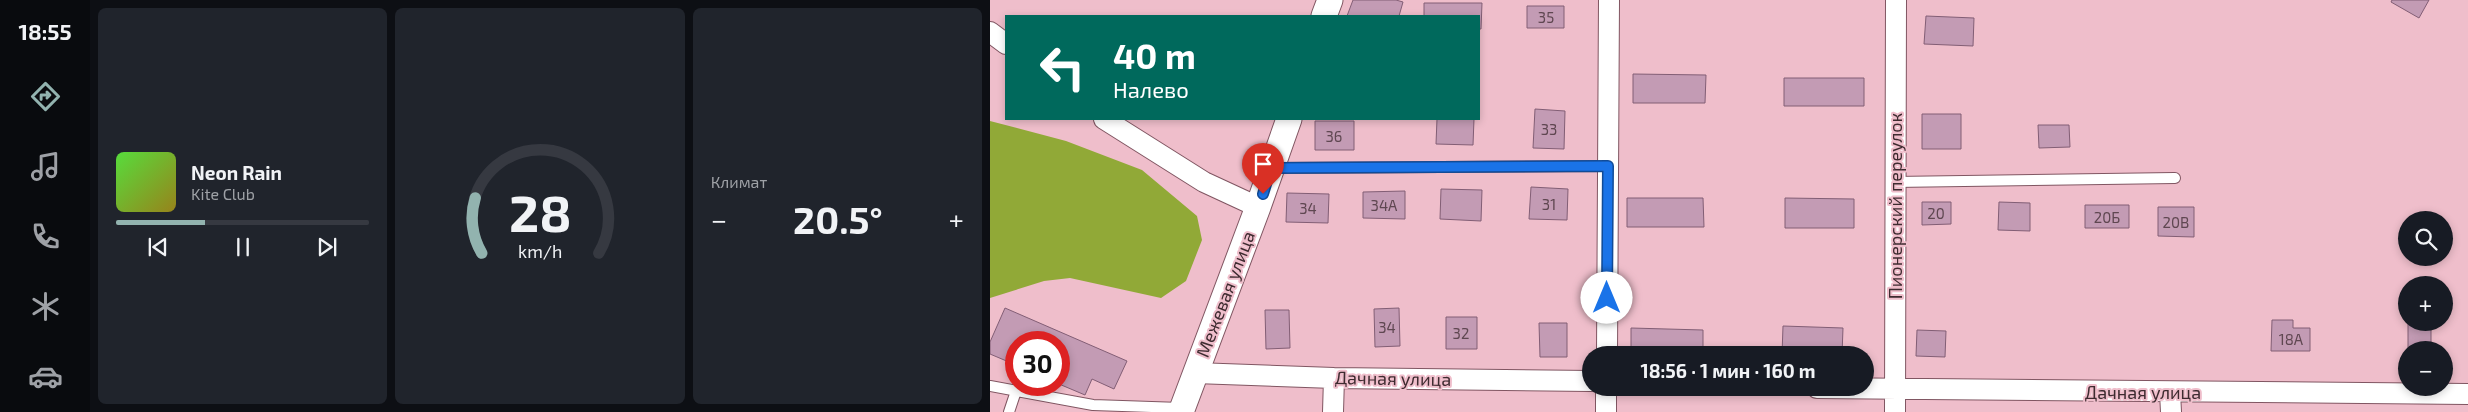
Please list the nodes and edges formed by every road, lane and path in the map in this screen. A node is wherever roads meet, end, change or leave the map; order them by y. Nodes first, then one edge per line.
1 (1330, 0) edge
2 (1609, 0) edge
3 (1896, 0) edge
4 (1324, 15) edge
5 (990, 32) edge
6 (1005, 43) edge
7 (1106, 120) edge
8 (1288, 120) edge
9 (1608, 166) junction
10 (1271, 168) junction
11 (2175, 178) dead end
12 (1894, 182) junction
13 (1258, 207) junction
14 (1607, 346) edge
15 (1195, 373) junction
16 (1334, 378) junction
17 (1582, 381) edge
18 (990, 386) edge
19 (1005, 389) edge
20 (1874, 389) edge
21 (1896, 390) junction
22 (2170, 392) junction
23 (2468, 394) edge
24 (1014, 396) edge
25 (1044, 396) edge
26 (1606, 396) edge
27 (1182, 410) edge
28 (1008, 412) edge
29 (1333, 412) edge
30 (1606, 412) edge
31 (1895, 412) edge
32 (2171, 412) edge

1 - 4 street
2 - 9 street
3 - 12 street, Пионерский переулок
5 - 6 street
7 - 13 street
8 - 10 street, Межевая улица
9 - 10 lane
9 - 14 street
10 - 13 street, Межевая улица
11 - 12 lane
12 - 21 street, Пионерский переулок
13 - 15 street, Межевая улица
15 - 16 street, Дачная улица
15 - 27 street, Межевая улица
16 - 17 street, Дачная улица
16 - 29 street
18 - 19 lane
20 - 21 street, Дачная улица
21 - 22 street, Дачная улица
21 - 31 street, Пионерский переулок
22 - 23 street, Дачная улица
22 - 32 street
24 - 28 lane
25 - 27 lane
26 - 30 street

